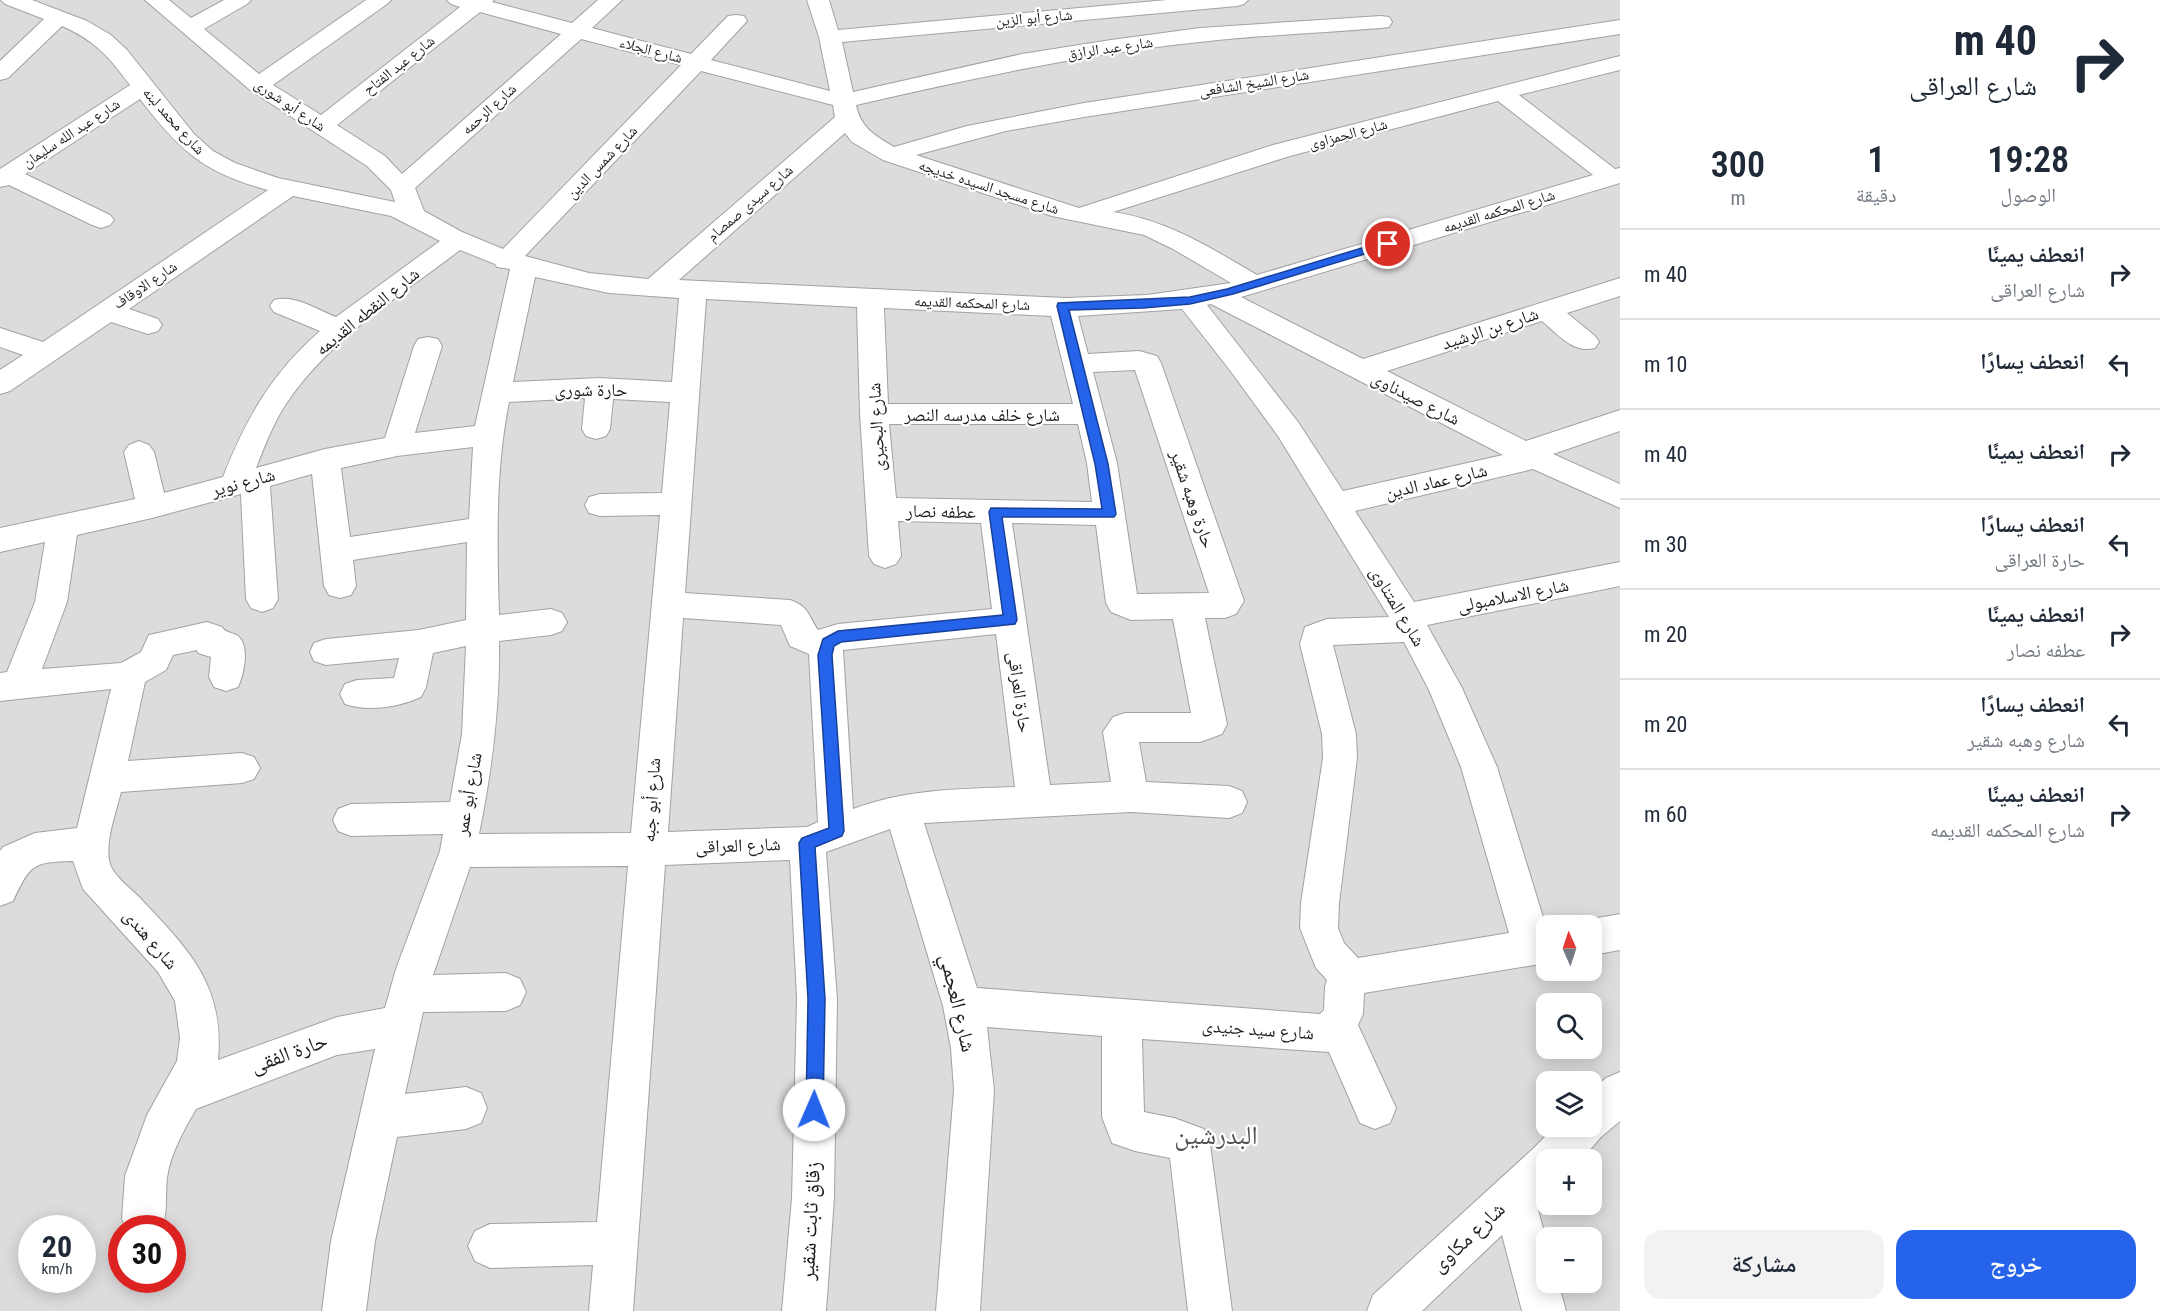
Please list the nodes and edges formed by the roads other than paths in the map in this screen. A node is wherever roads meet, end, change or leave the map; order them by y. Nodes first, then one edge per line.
1 (12, 0) edge
2 (156, 0) edge
3 (240, 0) edge
4 (380, 0) edge
5 (611, 0) edge
6 (818, 0) edge
7 (1237, 0) edge
8 (473, 2) edge
9 (58, 18) junction
10 (736, 21) dead end
11 (1382, 22) dead end
12 (191, 27) junction
13 (577, 30) junction
14 (1616, 31) edge
15 (830, 37) junction
16 (698, 63) junction
17 (1620, 63) edge
18 (0, 73) edge
19 (258, 85) junction
20 (143, 87) junction
21 (1502, 93) junction
22 (845, 110) junction
23 (321, 126) junction
24 (891, 155) junction
25 (2, 171) edge
26 (1616, 176) edge
27 (290, 187) junction
28 (402, 187) junction
29 (413, 216) junction
30 (1079, 216) junction
31 (101, 220) dead end
32 (458, 240) junction
33 (515, 264) junction
34 (1254, 284) junction
35 (1620, 287) edge
36 (654, 288) junction
37 (693, 290) junction
38 (870, 298) junction
39 (1202, 298) junction
40 (283, 306) dead end
41 (1062, 306) junction
42 (108, 310) junction
43 (1546, 310) junction
44 (148, 325) dead end
45 (340, 329) junction
46 (0, 337) edge
47 (1585, 342) dead end
48 (428, 346) dead end
49 (46, 352) junction
50 (1078, 364) junction
51 (1360, 370) junction
52 (0, 384) edge
53 (600, 388) junction
54 (497, 393) junction
55 (685, 393) junction
56 (874, 414) junction
57 (1090, 414) junction
58 (1620, 420) edge
59 (596, 429) dead end
60 (488, 435) junction
61 (397, 446) junction
62 (139, 452) dead end
63 (1530, 455) junction
64 (325, 460) junction
65 (245, 481) junction
66 (1620, 497) edge
67 (675, 504) junction
68 (1336, 504) junction
69 (600, 505) dead end
70 (152, 507) junction
71 (881, 509) junction
72 (995, 512) junction
73 (1109, 514) junction
74 (63, 528) junction
75 (483, 528) junction
76 (0, 540) edge
77 (336, 551) junction
78 (885, 556) dead end
79 (1620, 574) edge
80 (340, 586) dead end
81 (262, 599) dead end
82 (667, 604) junction
83 (1187, 608) junction
84 (1010, 620) junction
85 (551, 622) dead end
86 (1409, 622) junction
87 (483, 630) junction
88 (419, 643) junction
89 (828, 643) junction
90 (326, 652) dead end
91 (226, 677) dead end
92 (9, 686) edge
93 (126, 686) junction
94 (357, 694) dead end
95 (242, 768) dead end
96 (107, 778) junction
97 (1131, 796) junction
98 (1035, 802) junction
99 (1229, 802) dead end
100 (902, 810) junction
101 (351, 820) dead end
102 (461, 835) junction
103 (822, 837) junction
104 (91, 844) junction
105 (648, 849) junction
106 (0, 889) edge
107 (1620, 932) edge
108 (1602, 935) edge
109 (1536, 938) edge
110 (1536, 947) edge
111 (1351, 978) junction
112 (506, 992) dead end
113 (963, 1006) junction
114 (405, 1010) junction
115 (1122, 1019) junction
116 (1338, 1026) junction
117 (1620, 1092) edge
118 (181, 1094) junction
119 (466, 1108) dead end
120 (1375, 1108) dead end
121 (1602, 1110) edge
122 (380, 1118) junction
123 (1574, 1137) edge
124 (1562, 1149) edge
125 (1536, 1174) edge
126 (1513, 1196) junction
127 (144, 1215) edge
128 (617, 1244) junction
129 (490, 1246) dead end
130 (344, 1311) edge
131 (611, 1311) edge
132 (804, 1311) edge
133 (958, 1311) edge
134 (1210, 1311) edge
135 (1389, 1311) edge
136 (1544, 1311) edge

1 - 9 street, شارع محمد لبنه
2 - 12 street, شارع أبو شورى
3 - 12 street
4 - 19 street
5 - 13 street, شارع الرحمه
6 - 15 street
7 - 15 street, شارع أبو الزين
8 - 13 street, شارع الجلاء
8 - 23 street, شارع عبد الفتاح
9 - 18 street
9 - 20 street, شارع محمد لبنه
10 - 16 street, شارع شمس الدين
11 - 22 street, شارع عبد الرازق
12 - 19 street, شارع أبو شورى
13 - 16 street, شارع الجلاء
13 - 28 street, شارع الرحمه
14 - 24 street, شارع الشيخ الشافعى
15 - 22 street
16 - 22 street, شارع الجلاء
16 - 33 street, شارع شمس الدين
17 - 21 street, شارع الحمزاوى
19 - 23 street, شارع أبو شورى
20 - 25 street, شارع عبد الله سليمان
20 - 27 street, شارع محمد لبنه
21 - 26 street
21 - 30 street, شارع الحمزاوى
22 - 24 street, شارع مسجد السيده خديجه
22 - 36 street, شارع سيدى صمصام
23 - 28 street, شارع أبو شورى
24 - 30 street, شارع مسجد السيده خديجه
25 - 31 street
26 - 34 street, شارع المحكمه القديمه
27 - 29 street, شارع محمد لبنه
27 - 42 street, شارع الاوقاف
28 - 29 street, شارع أبو شورى
29 - 32 street, شارع محمد لبنه
30 - 34 street, شارع مسجد السيده خديجه
32 - 33 street, شارع المحكمه القديمه
32 - 45 street, شارع النقطه القديمه
33 - 36 street, شارع المحكمه القديمه
33 - 54 street, شارع أبو عمر
34 - 39 street, شارع المحكمه القديمه
35 - 43 street, شارع بن الرشيد
36 - 37 street, شارع المحكمه القديمه
37 - 38 street, شارع المحكمه القديمه
37 - 55 street, شارع أبو جبه
38 - 41 street, شارع المحكمه القديمه
38 - 56 street, شارع البحيرى
39 - 41 street, شارع المحكمه القديمه
39 - 51 street, شارع صيدناوى
39 - 68 street, شارع المتناوى
40 - 45 street
41 - 50 street
42 - 44 street
42 - 49 street, شارع الاوقاف
43 - 47 street
43 - 51 street, شارع بن الرشيد
45 - 65 street, شارع النقطه القديمه
46 - 49 street
48 - 61 street
49 - 52 street, شارع الاوقاف
50 - 57 street
50 - 83 street, حارة وهبه شقير
51 - 63 street, شارع صيدناوى
53 - 54 street, حارة شورى
53 - 55 street, حارة شورى
53 - 59 street
54 - 60 street, شارع أبو عمر
55 - 67 street, شارع أبو جبه
56 - 57 street, شارع خلف مدرسه النصر
56 - 71 street, شارع البحيرى
57 - 73 street
58 - 63 street, شارع عماد الدين
60 - 61 street, شارع نوير
60 - 75 street, شارع أبو عمر
61 - 64 street, شارع نوير
62 - 70 street
63 - 66 street, شارع صيدناوى
63 - 68 street, شارع عماد الدين
64 - 65 street, شارع نوير
64 - 77 street
65 - 70 street, شارع نوير
65 - 81 street
67 - 69 street
67 - 82 street, شارع أبو جبه
68 - 86 street, شارع المتناوى
70 - 74 street, شارع نوير
71 - 72 street, عطفه نصار
71 - 78 street, شارع البحيرى
72 - 73 street, عطفه نصار
72 - 84 street, حارة العراقى
73 - 83 street, حارة وهبه شقير
74 - 76 street, شارع نوير
74 - 92 street
75 - 77 street
75 - 87 street, شارع أبو عمر
77 - 80 street
79 - 86 street, شارع الاسلامبولى
82 - 89 street
82 - 105 street, شارع أبو جبه
83 - 97 street
84 - 89 street
84 - 98 street, حارة العراقى
85 - 87 street
86 - 109 street, شارع المتناوى
86 - 111 street, شارع الاسلامبولى
87 - 88 street
87 - 102 street, شارع أبو عمر
88 - 90 street
88 - 94 street
89 - 103 street, زقاق ثابت شقير
91 - 93 street
92 - 93 street
93 - 96 street, شارع هندى
95 - 96 street
96 - 104 street, شارع هندى
97 - 98 street, شارع العراقى
97 - 99 street, شارع العراقى
98 - 100 street, شارع العراقى
100 - 103 street, شارع العراقى
100 - 113 street, شارع العجمي
101 - 102 street, شارع العراقى
102 - 105 street, شارع العراقى
102 - 114 street, شارع أبو عمر
103 - 105 street, شارع العراقى
103 - 132 street, زقاق ثابت شقير
104 - 106 street
104 - 118 street, شارع هندى
105 - 128 street, شارع أبو جبه
107 - 108 street
110 - 111 street
111 - 116 street, شارع سيد جنيدى
112 - 114 street, حارة الفقى
113 - 115 street, شارع سيد جنيدى
113 - 133 street, شارع العجمي
114 - 118 street, حارة الفقى
114 - 122 street, شارع أبو عمر
115 - 116 street, شارع سيد جنيدى
115 - 134 street
116 - 120 street
117 - 121 street
118 - 127 street, شارع هندى
119 - 122 street
122 - 130 street, شارع أبو عمر
123 - 124 street
125 - 126 street, شارع مكاوى
126 - 135 street, شارع مكاوى
126 - 136 street
128 - 129 street
128 - 131 street, شارع أبو جبه

